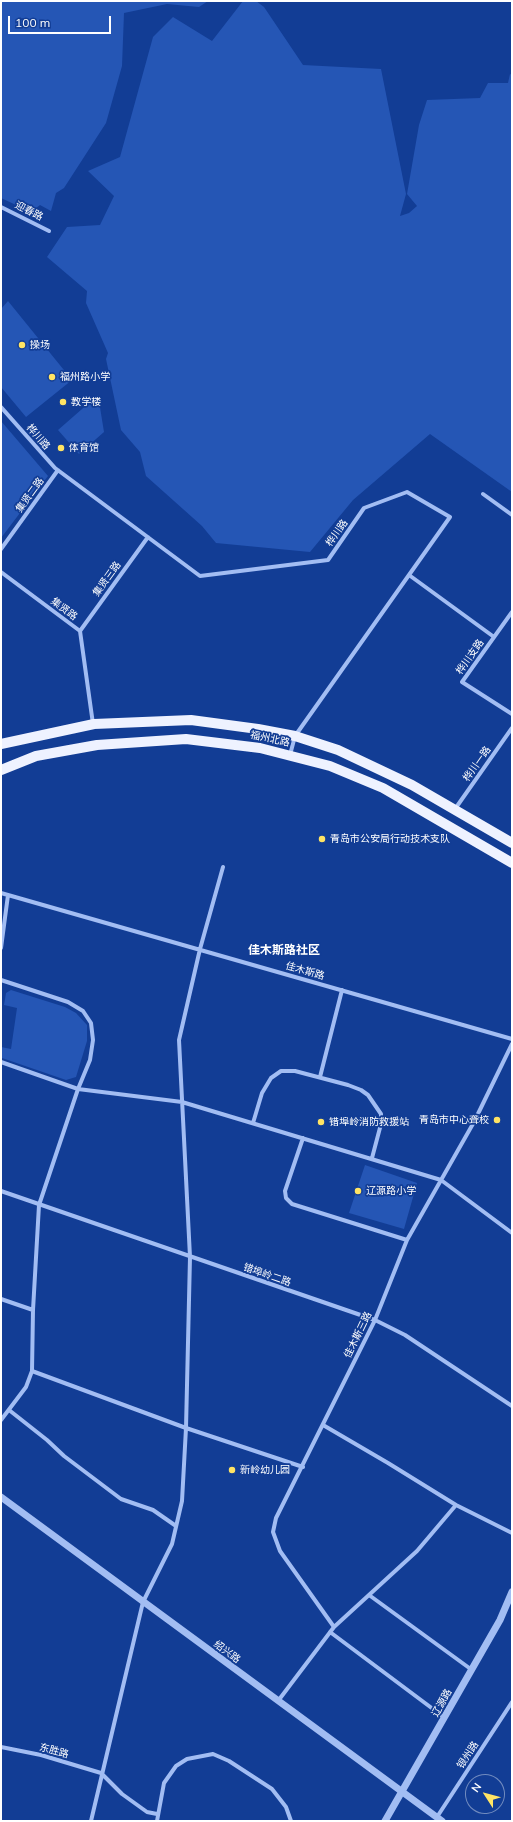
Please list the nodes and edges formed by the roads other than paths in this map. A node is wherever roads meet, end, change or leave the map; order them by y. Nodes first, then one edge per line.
1 (1, 206) edge
2 (49, 231) dead end
3 (1, 406) edge
4 (58, 470) junction
5 (483, 494) dead end
6 (512, 516) edge
7 (148, 537) junction
8 (1, 549) edge
9 (1, 572) edge
10 (409, 575) junction
11 (512, 612) edge
12 (80, 631) junction
13 (494, 637) junction
14 (512, 714) edge
15 (94, 724) junction
16 (512, 728) edge
17 (295, 736) junction
18 (1, 744) edge
19 (290, 756) junction
20 (1, 770) edge
21 (454, 809) junction
22 (512, 843) edge
23 (512, 863) edge
24 (223, 867) dead end
25 (1, 893) edge
26 (8, 895) junction
27 (1, 948) edge
28 (200, 949) junction
29 (1, 980) edge
30 (342, 990) junction
31 (512, 1039) edge
32 (512, 1044) edge
33 (1, 1062) edge
34 (320, 1077) junction
35 (78, 1089) junction
36 (182, 1102) junction
37 (253, 1123) junction
38 (303, 1138) junction
39 (372, 1158) junction
40 (441, 1180) junction
41 (1, 1191) edge
42 (39, 1205) junction
43 (512, 1233) edge
44 (407, 1240) junction
45 (190, 1257) junction
46 (1, 1299) edge
47 (33, 1310) junction
48 (375, 1320) junction
49 (32, 1371) junction
50 (512, 1406) edge
51 (9, 1410) junction
52 (1, 1420) edge
53 (323, 1425) junction
54 (186, 1428) junction
55 (303, 1467) junction
56 (1, 1498) edge
57 (456, 1505) junction
58 (176, 1526) junction
59 (512, 1533) edge
60 (512, 1592) edge
61 (369, 1595) junction
62 (142, 1602) junction
63 (334, 1627) junction
64 (330, 1632) junction
65 (472, 1670) junction
66 (278, 1701) junction
67 (512, 1702) edge
68 (445, 1718) junction
69 (1, 1748) edge
70 (101, 1773) junction
71 (402, 1792) junction
72 (157, 1814) junction
73 (440, 1819) edge
74 (91, 1821) edge
75 (157, 1821) edge
76 (291, 1821) edge
77 (385, 1821) edge

1 - 2 street, 迎春路
3 - 4 street, 桦川路
4 - 7 street, 桦川路
4 - 8 street, 集贤二路
5 - 6 street
7 - 10 street, 桦川路
7 - 12 street, 集贤三路
9 - 12 street, 集贤路
10 - 13 street
10 - 17 street, 桦川路
11 - 13 street, 桦川支路
12 - 15 street, 集贤路
13 - 14 street, 桦川支路
15 - 17 main road, 福州北路
15 - 18 main road, 福州北路
16 - 21 street, 桦川一路
17 - 19 street, 桦川路
17 - 21 main road, 福州北路
19 - 20 main road, 福州北路
19 - 23 main road, 福州北路
21 - 22 main road, 福州北路
24 - 28 street
25 - 26 street, 佳木斯路
26 - 27 street
26 - 28 street, 佳木斯路
28 - 30 street, 佳木斯路
28 - 36 street
29 - 35 street
30 - 31 street, 佳木斯路
30 - 34 street
32 - 40 street, 佳木斯三路
33 - 35 street
34 - 37 street
34 - 39 street
35 - 36 street
35 - 42 street
36 - 37 street
36 - 45 street
37 - 38 street
38 - 39 street
38 - 44 street
39 - 40 street
40 - 43 street
40 - 44 street, 佳木斯三路
41 - 42 street, 错埠岭二路
42 - 45 street, 错埠岭二路
42 - 47 street
44 - 48 street, 佳木斯三路
45 - 48 street, 错埠岭二路
45 - 54 street
46 - 47 street
47 - 49 street
48 - 50 street, 错埠岭二路
48 - 53 street, 佳木斯三路
49 - 51 street
49 - 54 street
51 - 52 street
51 - 58 street
53 - 55 street, 佳木斯三路
53 - 57 street
54 - 55 street
54 - 58 street
55 - 63 street, 佳木斯三路
56 - 62 street, 绍兴路
57 - 59 street
57 - 61 street
58 - 62 street
60 - 65 street, 辽源路
61 - 63 street
61 - 65 street
62 - 66 street, 绍兴路
62 - 70 street
63 - 64 street
64 - 66 street
64 - 68 street
65 - 68 street, 辽源路
66 - 71 street, 绍兴路
67 - 73 street, 银州路
68 - 71 street, 辽源路
69 - 70 street, 东胜路
70 - 72 street
70 - 74 street
71 - 73 street, 绍兴路
71 - 77 street, 辽源路
72 - 75 street
72 - 76 street

